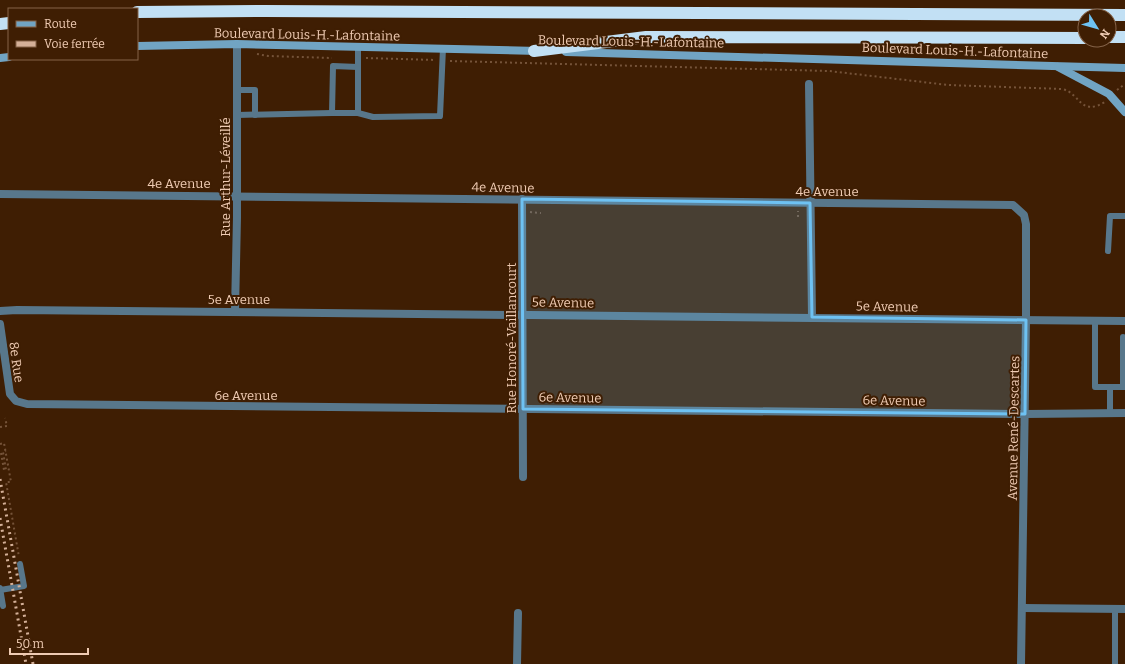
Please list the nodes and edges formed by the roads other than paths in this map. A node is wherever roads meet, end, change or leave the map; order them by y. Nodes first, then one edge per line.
1 (138, 12) edge
2 (1125, 15) edge
3 (1077, 38) edge
4 (237, 44) junction
5 (138, 46) edge
6 (358, 46) junction
7 (443, 48) junction
8 (534, 51) junction
9 (1056, 66) junction
10 (358, 67) junction
11 (1125, 68) edge
12 (810, 84) dead end
13 (237, 90) junction
14 (1125, 112) edge
15 (332, 113) junction
16 (358, 113) junction
17 (237, 115) junction
18 (255, 115) junction
19 (0, 194) edge
20 (237, 196) junction
21 (522, 199) junction
22 (810, 203) junction
23 (1005, 204) joint
24 (1125, 216) edge
25 (1108, 251) dead end
26 (0, 311) edge
27 (235, 311) junction
28 (523, 314) junction
29 (812, 317) junction
30 (1026, 320) junction
31 (1095, 320) junction
32 (1125, 321) edge
33 (0, 324) edge
34 (1123, 337) dead end
35 (1110, 387) junction
36 (1124, 387) edge
37 (16, 401) joint
38 (522, 409) junction
39 (1110, 413) junction
40 (1125, 413) edge
41 (1025, 414) junction
42 (523, 477) dead end
43 (20, 564) road end
44 (0, 589) edge
45 (3, 606) dead end
46 (1023, 608) junction
47 (1116, 609) junction
48 (1125, 609) edge
49 (518, 613) dead end
50 (517, 664) edge
51 (1021, 664) edge
52 (1115, 664) edge

1 - 2 highway
3 - 8 highway
4 - 5 main road, Boulevard Louis-H.-Lafontaine
4 - 6 main road, Boulevard Louis-H.-Lafontaine
4 - 13 street, Rue Arthur-Léveillé
6 - 7 main road, Boulevard Louis-H.-Lafontaine
6 - 10 lane
7 - 8 main road, Boulevard Louis-H.-Lafontaine
7 - 16 lane
8 - 9 main road, Boulevard Louis-H.-Lafontaine
9 - 11 main road, Boulevard Louis-H.-Lafontaine
9 - 14 main road
10 - 15 lane
10 - 16 lane
12 - 22 street
13 - 17 street, Rue Arthur-Léveillé
13 - 18 lane
15 - 16 lane
15 - 18 lane
17 - 18 lane
17 - 20 street, Rue Arthur-Léveillé
19 - 20 street, 4e Avenue
20 - 21 street, 4e Avenue
20 - 27 street, Rue Arthur-Léveillé
21 - 22 street, 4e Avenue
21 - 28 street, Rue Honoré-Vaillancourt
22 - 23 street, 4e Avenue
22 - 29 street
23 - 30 street, Avenue René-Descartes
24 - 25 lane
26 - 27 street, 5e Avenue
27 - 28 street, 5e Avenue
28 - 29 street, 5e Avenue
28 - 38 street, Rue Honoré-Vaillancourt
29 - 30 street, 5e Avenue
30 - 31 street, 5e Avenue
30 - 41 street, Avenue René-Descartes
31 - 32 street, 5e Avenue
31 - 35 lane
33 - 37 street, 8e Rue
34 - 36 lane
35 - 36 lane
35 - 39 lane
37 - 38 street, 6e Avenue
38 - 41 street, 6e Avenue
38 - 42 street, Rue Honoré-Vaillancourt
39 - 40 street, 6e Avenue
39 - 41 street, 6e Avenue
41 - 46 street, Avenue René-Descartes
43 - 44 lane
44 - 45 lane
46 - 47 street
46 - 51 street, Avenue René-Descartes
47 - 48 street
47 - 52 lane
49 - 50 street

